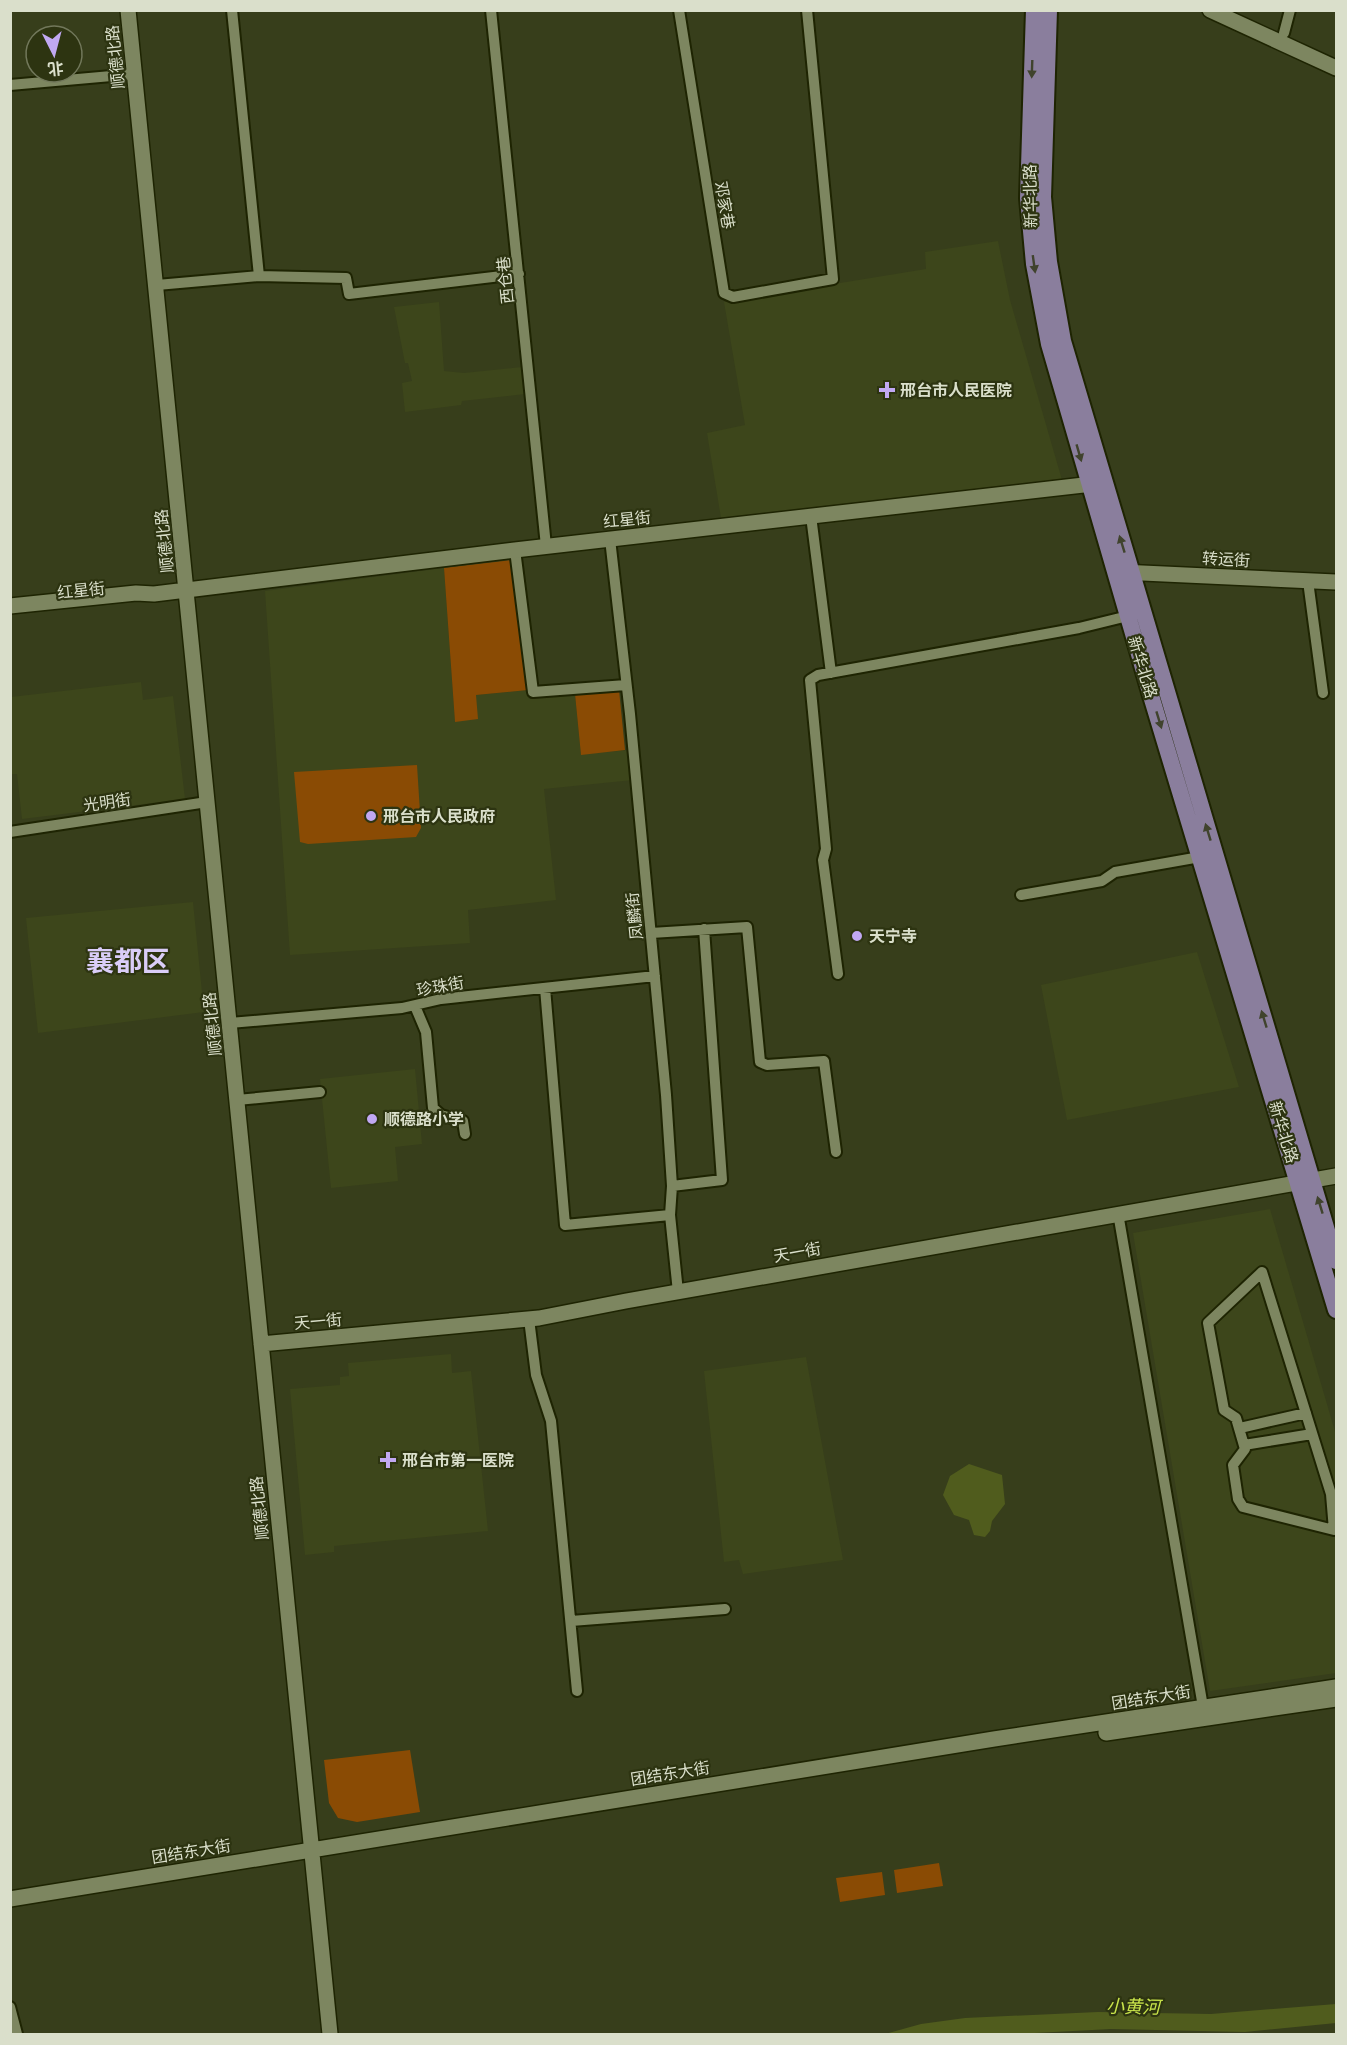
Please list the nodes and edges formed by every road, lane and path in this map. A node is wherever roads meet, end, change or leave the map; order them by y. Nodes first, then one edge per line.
1 (128, 10) edge
2 (232, 10) edge
3 (491, 10) edge
4 (679, 10) edge
5 (807, 10) edge
6 (1034, 10) edge
7 (1049, 10) edge
8 (1210, 10) edge
9 (1236, 10) edge
10 (1290, 10) edge
11 (1284, 33) junction
12 (1336, 56) edge
13 (1336, 68) edge
14 (134, 74) junction
15 (10, 85) edge
16 (519, 274) junction
17 (259, 276) junction
18 (157, 285) junction
19 (1096, 484) junction
20 (811, 516) junction
21 (610, 539) junction
22 (546, 546) junction
23 (515, 550) junction
24 (1124, 577) junction
25 (1336, 582) edge
26 (1309, 586) junction
27 (186, 590) junction
28 (1336, 592) edge
29 (154, 594) junction
30 (10, 606) edge
31 (10, 616) edge
32 (1128, 616) junction
33 (831, 673) junction
34 (626, 684) junction
35 (1323, 693) dead end
36 (207, 802) junction
37 (10, 832) edge
38 (1200, 856) junction
39 (1021, 895) dead end
40 (704, 929) junction
41 (651, 933) junction
42 (838, 974) dead end
43 (655, 976) junction
44 (545, 987) junction
45 (415, 1006) junction
46 (230, 1023) junction
47 (320, 1092) dead end
48 (237, 1100) junction
49 (465, 1134) dead end
50 (836, 1152) dead end
51 (1336, 1176) edge
52 (1305, 1180) junction
53 (672, 1186) junction
54 (1118, 1213) junction
55 (670, 1215) junction
56 (1336, 1262) edge
57 (678, 1292) junction
58 (1336, 1310) edge
59 (529, 1319) junction
60 (261, 1344) junction
61 (1306, 1413) junction
62 (1240, 1428) junction
63 (1312, 1434) junction
64 (1244, 1445) junction
65 (725, 1608) dead end
66 (570, 1622) junction
67 (1336, 1687) edge
68 (577, 1691) dead end
69 (1336, 1699) edge
70 (1203, 1707) junction
71 (311, 1855) junction
72 (10, 1899) edge
73 (10, 1909) edge
74 (10, 2007) edge
75 (17, 2034) edge
76 (330, 2034) edge

1 - 14 street, 顺德北路
2 - 17 street
3 - 16 street, 西仓巷
4 - 5 street, 邓家巷
6 -> 19 main road, 新华北路
7 - 19 main road, 新华北路
8 - 13 street
9 - 11 street
10 - 11 street
11 - 12 street
14 - 15 street
14 - 18 street, 顺德北路
16 - 17 street
16 - 22 street, 西仓巷
17 - 18 street
18 - 27 street, 顺德北路
19 - 20 street, 红星街
19 - 24 main road, 新华北路
20 - 21 street, 红星街
20 - 33 street
21 - 22 street, 红星街
21 - 34 street, 凤麟街
22 - 23 street, 红星街
23 - 27 street, 红星街
23 - 34 street
24 - 26 street, 转运街
24 - 32 main road, 新华北路
52 -> 24 main road, 新华北路
25 - 26 street, 转运街
26 - 28 street, 转运街
26 - 35 street
27 - 29 street, 红星街
27 - 36 street, 顺德北路
29 - 30 street, 红星街
29 - 31 street, 红星街
32 - 33 street
32 -> 38 main road, 新华北路
33 - 42 street
34 - 41 street, 凤麟街
36 - 37 street, 光明街
36 - 46 street, 顺德北路
38 - 39 street
38 - 52 main road, 新华北路
40 - 41 street
40 - 50 street
40 - 53 street
41 - 43 street, 凤麟街
43 - 44 street, 珍珠街
43 - 53 street, 凤麟街
44 - 45 street, 珍珠街
44 - 55 street
45 - 46 street, 珍珠街
45 - 49 street
46 - 48 street, 顺德北路
47 - 48 street
48 - 60 street, 顺德北路
51 - 52 street, 天一街
52 - 54 street, 天一街
56 -> 52 main road, 新华北路
52 - 58 main road, 新华北路
53 - 55 street, 凤麟街
54 - 57 street, 天一街
54 - 70 street
55 - 57 street, 凤麟街
57 - 59 street, 天一街
59 - 60 street, 天一街
59 - 66 street
60 - 71 street, 顺德北路
61 - 62 street
61 - 62 street
61 - 63 street
62 - 64 street
63 - 64 street
63 - 64 street
65 - 66 street
66 - 68 street
67 - 70 street, 团结东大街
69 - 71 street, 团结东大街
70 - 71 street, 团结东大街
71 - 72 street, 团结东大街
71 - 73 street, 团结东大街
71 - 76 street, 顺德北路
74 - 75 street

